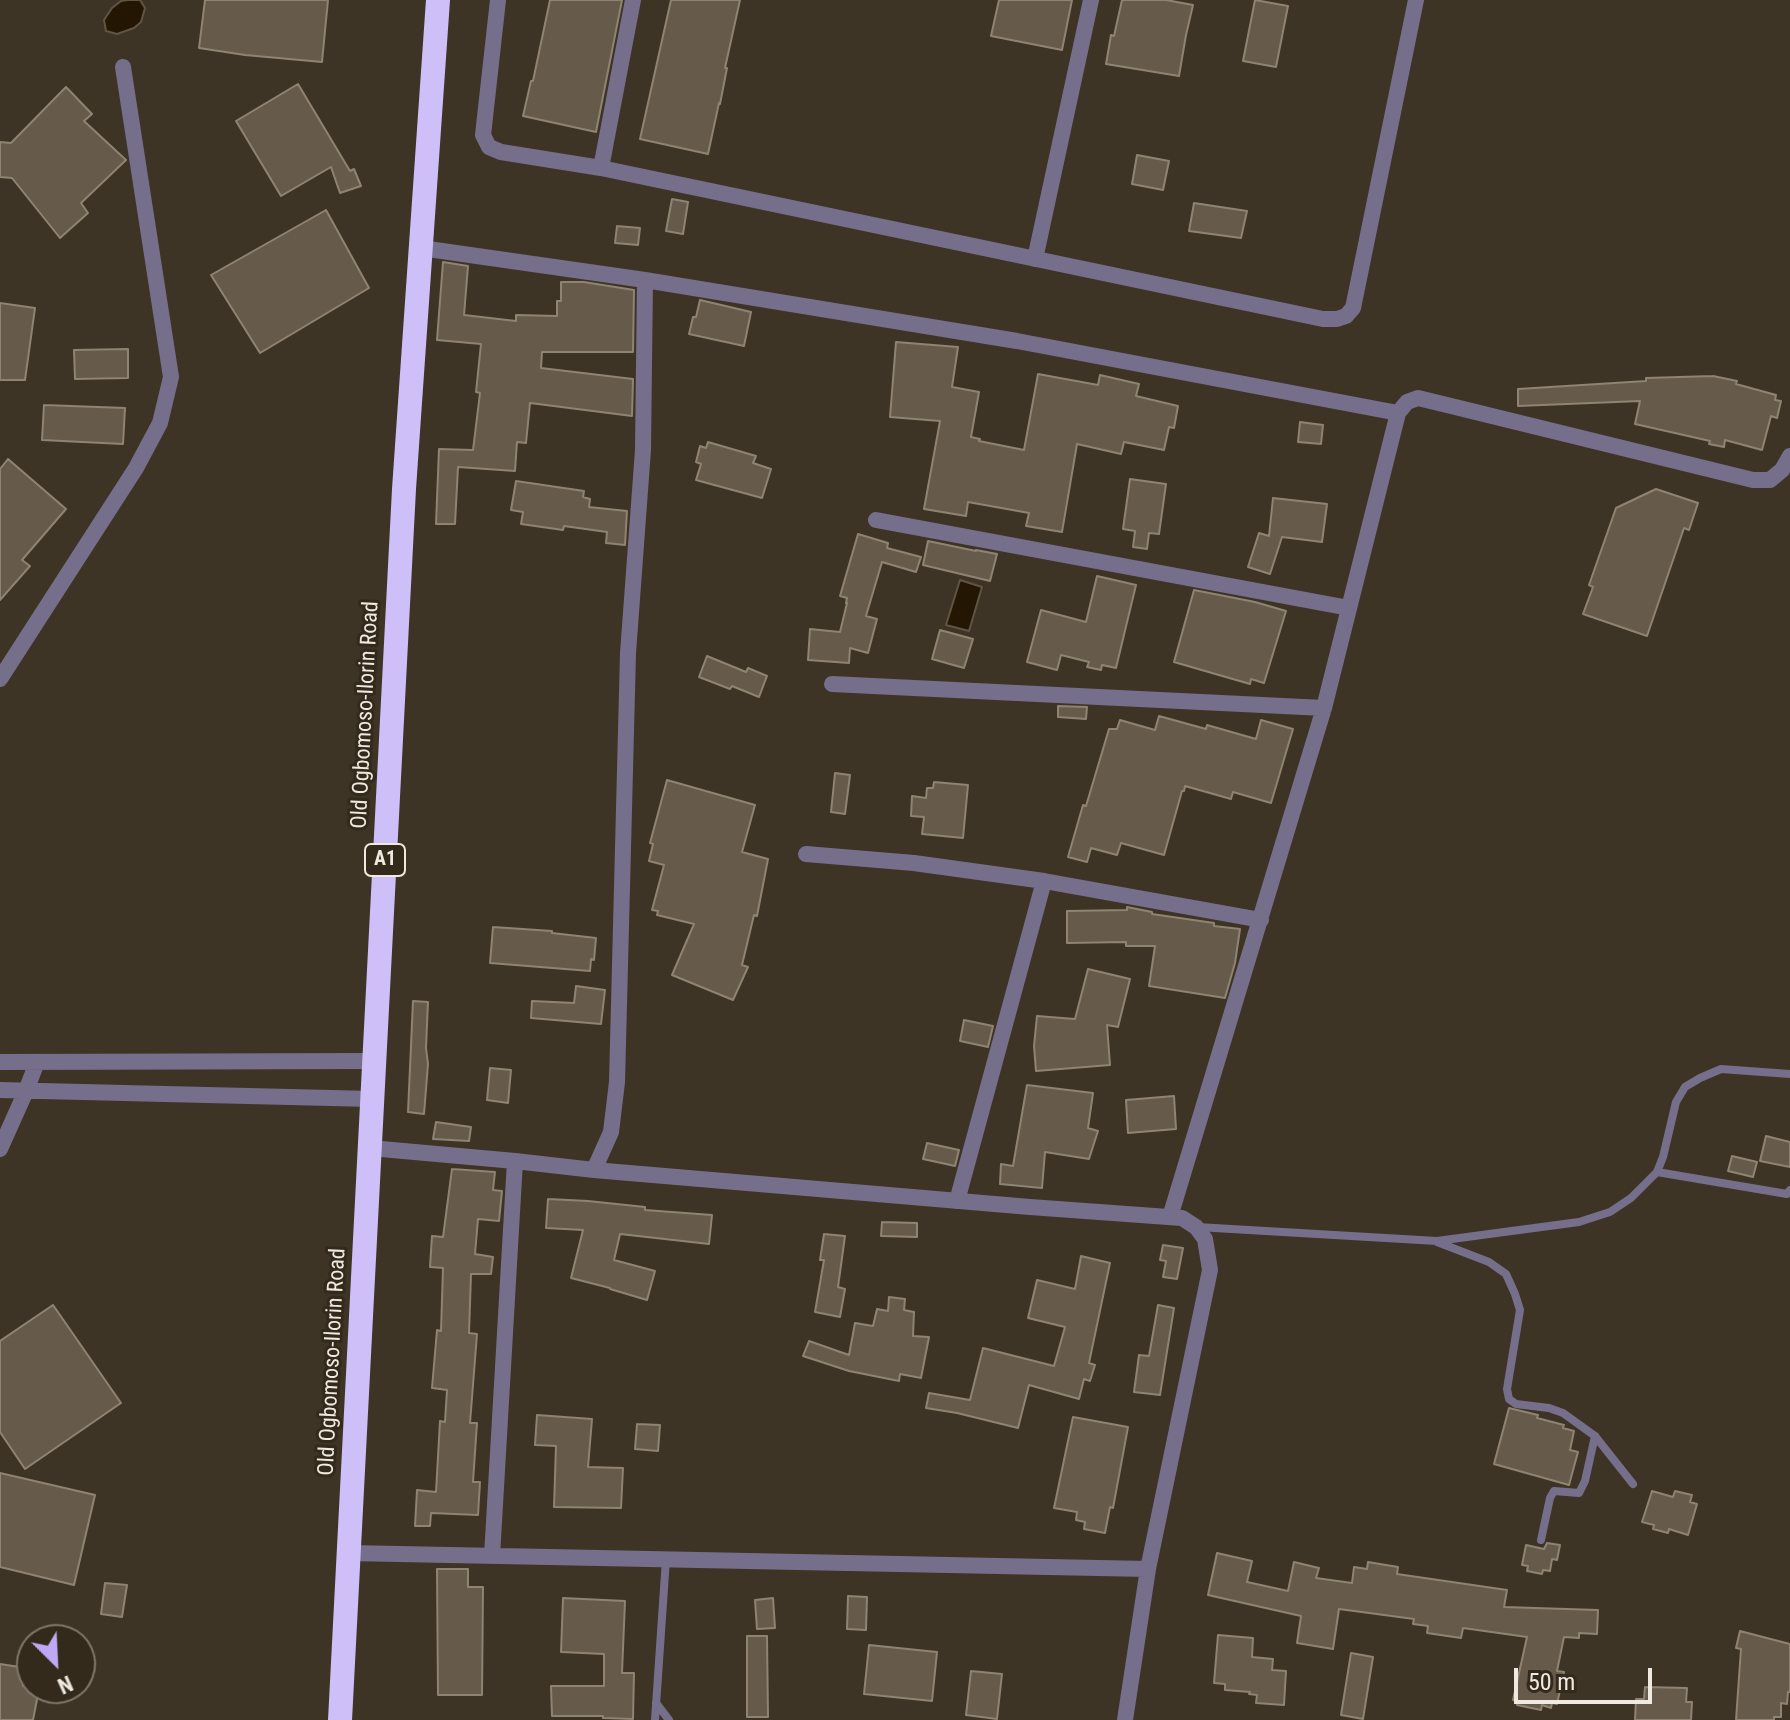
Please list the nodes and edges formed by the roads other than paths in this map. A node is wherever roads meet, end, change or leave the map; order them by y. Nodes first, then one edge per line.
1 (438, 0) edge
2 (498, 0) edge
3 (633, 0) edge
4 (1091, 0) edge
5 (1416, 0) edge
6 (123, 67) dead end
7 (601, 168) junction
8 (421, 248) junction
9 (1035, 259) junction
10 (645, 280) junction
11 (1398, 413) junction
12 (1790, 456) edge
13 (876, 520) dead end
14 (1349, 608) junction
15 (0, 679) edge
16 (832, 684) dead end
17 (1324, 708) junction
18 (806, 854) dead end
19 (1044, 881) junction
20 (1261, 920) junction
21 (374, 1061) junction
22 (0, 1062) edge
23 (37, 1062) junction
24 (1790, 1074) edge
25 (0, 1090) edge
26 (26, 1091) junction
27 (372, 1099) junction
28 (370, 1148) junction
29 (0, 1149) edge
30 (515, 1161) junction
31 (594, 1170) junction
32 (1657, 1172) junction
33 (1790, 1190) edge
34 (957, 1201) junction
35 (1170, 1217) junction
36 (1196, 1227) junction
37 (1437, 1241) junction
38 (1595, 1436) junction
39 (1633, 1484) dead end
40 (1541, 1540) dead end
41 (349, 1553) junction
42 (492, 1556) junction
43 (666, 1559) junction
44 (1148, 1569) junction
45 (656, 1703) junction
46 (340, 1720) edge
47 (655, 1720) edge
48 (669, 1720) edge
49 (1125, 1720) edge

1 - 8 highway, Old Ogbomoso-Ilorin Road / A1
2 - 7 street
3 - 7 street
4 - 9 street
5 - 9 street
6 - 15 street
7 - 9 street
8 - 10 street
8 - 21 highway, Old Ogbomoso-Ilorin Road / A1
10 - 11 street
10 - 31 street
11 - 12 street
11 - 14 street
13 - 14 street
14 - 17 street
16 - 17 street
17 - 20 street
18 - 19 street
19 - 20 street
19 - 34 street
20 - 35 street
21 - 23 street
21 - 27 highway, Old Ogbomoso-Ilorin Road / A1
22 - 23 street
23 - 26 street
24 - 32 lane
25 - 26 street
26 - 27 street
26 - 29 street
27 - 28 highway, Old Ogbomoso-Ilorin Road / A1
28 - 30 street
28 - 41 highway, Old Ogbomoso-Ilorin Road / A1
30 - 31 street
30 - 42 street
31 - 34 street
32 - 33 lane
32 - 37 lane
34 - 35 street
35 - 36 street
36 - 37 lane
36 - 44 street
37 - 38 lane
38 - 39 lane
38 - 40 lane
41 - 42 street
41 - 46 highway, Old Ogbomoso-Ilorin Road / A1
42 - 43 street
43 - 44 street
43 - 45 lane
44 - 49 street
45 - 47 lane
45 - 48 lane

